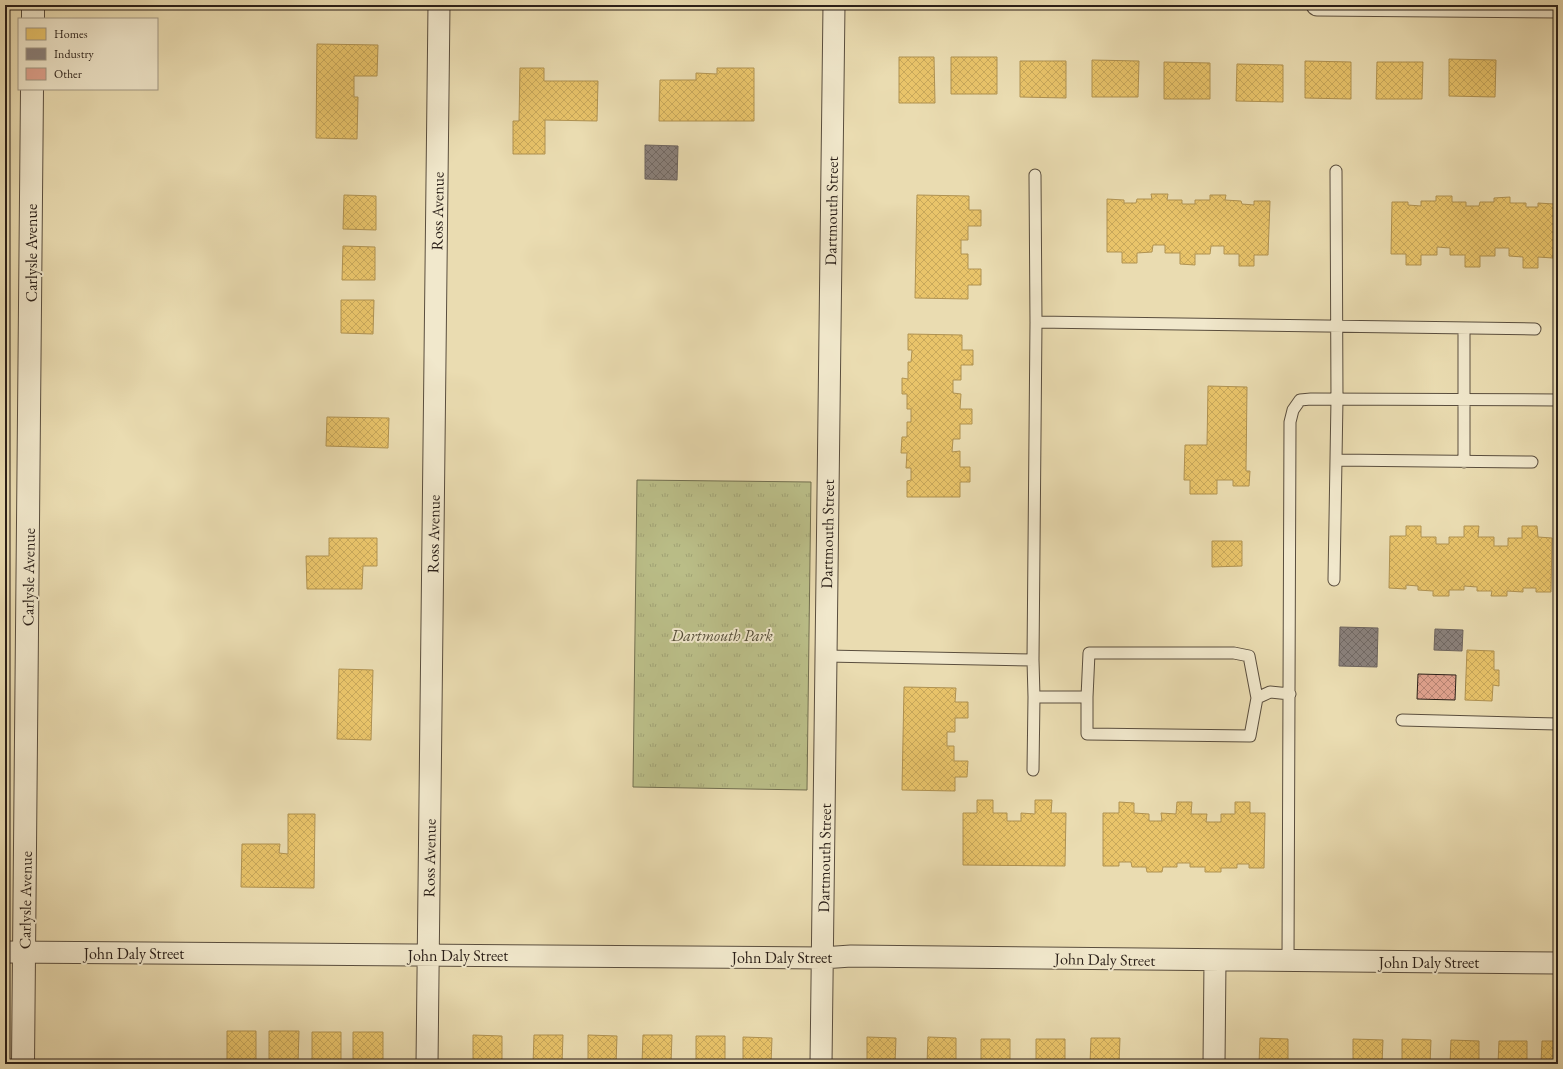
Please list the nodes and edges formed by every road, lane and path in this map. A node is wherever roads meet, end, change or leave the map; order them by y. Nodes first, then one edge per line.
1 (33, 5) edge
2 (439, 5) edge
3 (834, 5) edge
4 (1317, 5) edge
5 (1558, 7) edge
6 (33, 18) edge
7 (32, 90) edge
8 (1336, 171) dead end
9 (1035, 175) dead end
10 (1036, 322) junction
11 (1337, 326) junction
12 (1464, 328) junction
13 (1535, 329) dead end
14 (1338, 399) junction
15 (1465, 399) junction
16 (1558, 400) edge
17 (1336, 460) junction
18 (1464, 462) junction
19 (1532, 462) dead end
20 (1334, 580) dead end
21 (826, 656) junction
22 (1033, 660) junction
23 (1290, 694) junction
24 (1034, 697) junction
25 (1086, 697) junction
26 (1257, 698) junction
27 (1402, 720) dead end
28 (1558, 724) edge
29 (1033, 770) dead end
30 (15, 952) edge
31 (428, 955) junction
32 (822, 958) junction
33 (1215, 961) junction
34 (1288, 962) junction
35 (1558, 963) edge
36 (23, 1064) edge
37 (427, 1064) edge
38 (821, 1064) edge
39 (1214, 1064) edge

1 - 6 street
2 - 31 street, Ross Avenue
3 - 21 street, Dartmouth Street
4 - 5 street
7 - 30 street, Carlysle Avenue
8 - 11 lane
9 - 10 lane
10 - 11 lane
10 - 22 lane
11 - 12 lane
11 - 14 lane
12 - 13 lane
12 - 15 lane
14 - 15 lane
14 - 17 lane
14 - 23 lane
15 - 16 lane
15 - 18 lane
17 - 18 lane
17 - 20 lane
18 - 19 lane
21 - 22 lane
21 - 32 street, Dartmouth Street
22 - 24 lane
23 - 26 lane
23 - 34 lane
24 - 25 lane
24 - 29 lane
25 - 26 lane
25 - 26 lane
27 - 28 lane
30 - 31 street, John Daly Street
30 - 36 street, Carlysle Avenue
31 - 32 street, John Daly Street
31 - 37 street, Ross Avenue
32 - 33 street, John Daly Street
32 - 38 street, Dartmouth Street
33 - 34 street, John Daly Street
33 - 39 street
34 - 35 street, John Daly Street

